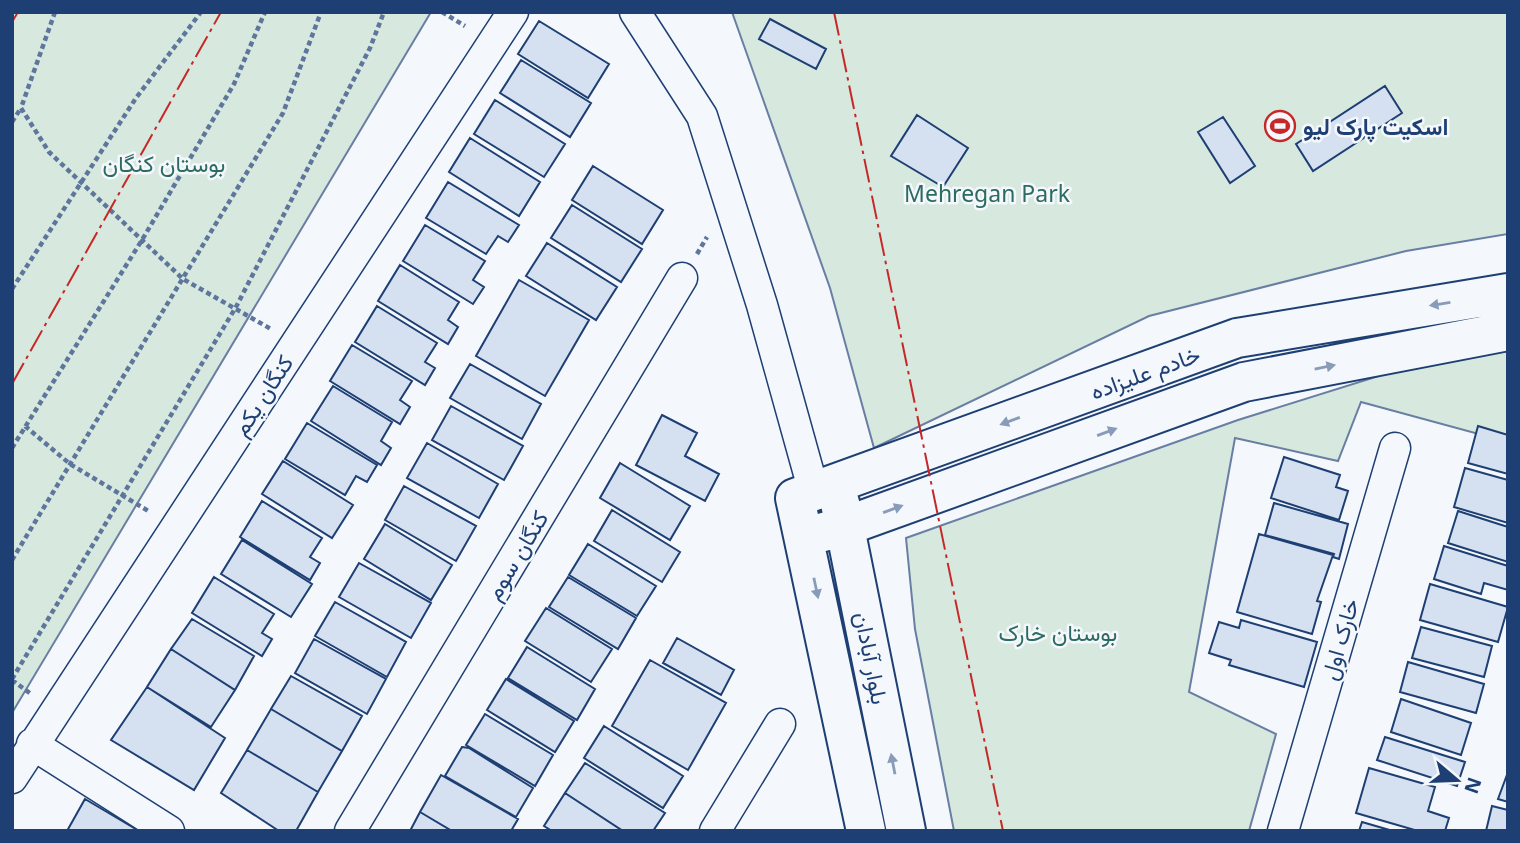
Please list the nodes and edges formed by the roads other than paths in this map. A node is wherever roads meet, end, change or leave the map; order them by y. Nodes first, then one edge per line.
1 (513, 12) edge
2 (635, 12) edge
3 (682, 278) dead end
4 (1508, 293) edge
5 (1508, 331) edge
6 (1395, 448) dead end
7 (814, 492) junction
8 (846, 526) junction
9 (805, 537) junction
10 (780, 724) dead end
11 (32, 744) junction
12 (12, 778) edge
13 (169, 831) edge
14 (350, 831) edge
15 (715, 831) edge
16 (866, 831) edge
17 (906, 831) edge
18 (1283, 831) edge

1 - 11 street, کنگان یکم
2 - 7 street
3 - 14 street, کنگان سوم
4 -> 7 main road, خادم علیزاده
8 -> 5 main road, خادم علیزاده
6 - 18 street, خارک اول
7 - 8 main road, بلوار آبادان
7 - 9 main road, بلوار آبادان
8 - 9 main road, خادم علیزاده
17 -> 8 main road, بلوار آبادان
9 -> 16 main road, بلوار آبادان
10 - 15 street
11 - 12 street, کنگان یکم
11 - 13 street

